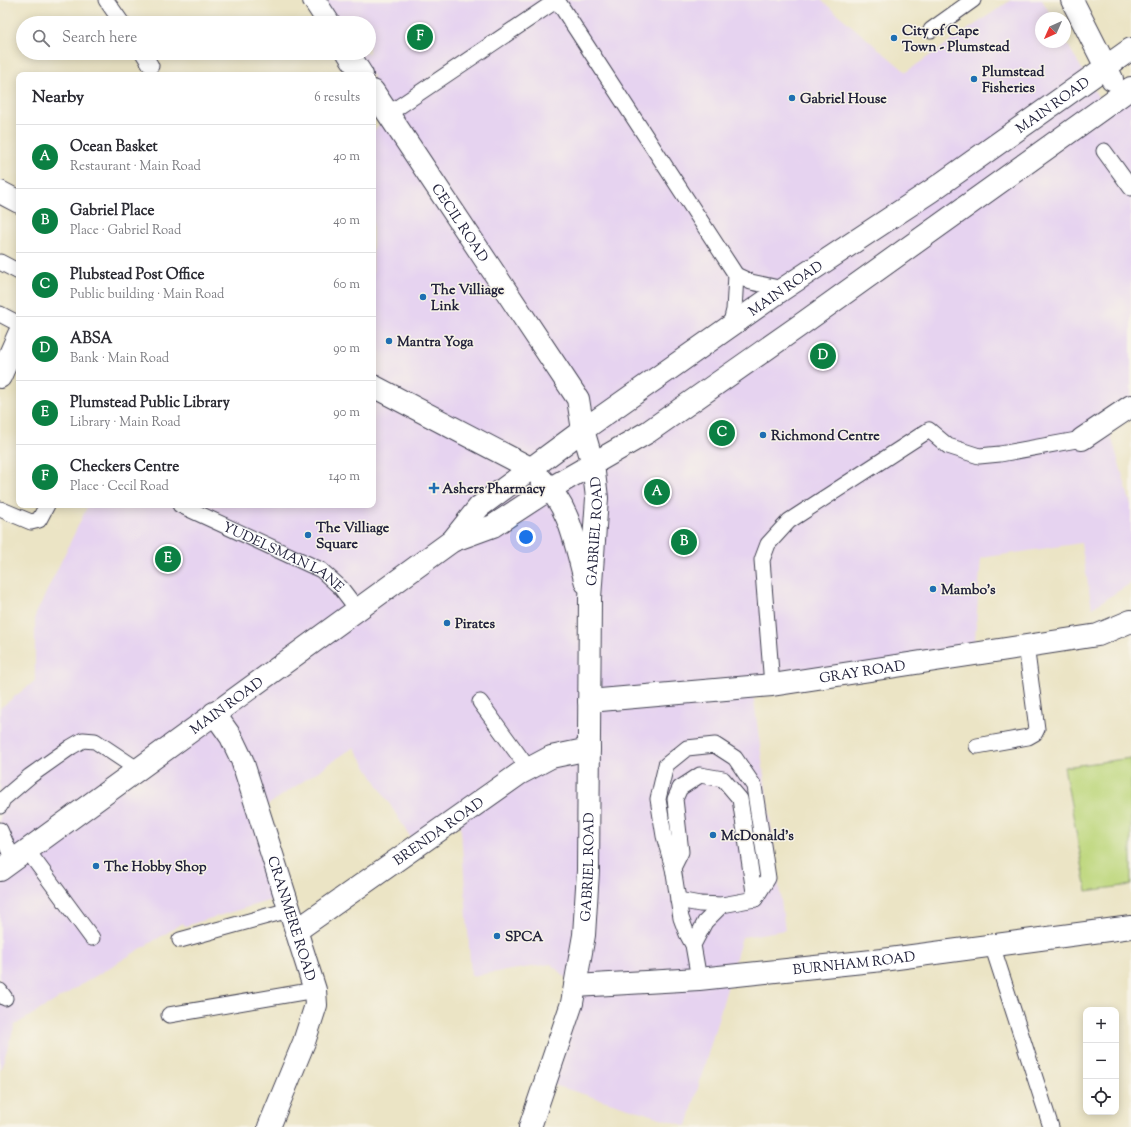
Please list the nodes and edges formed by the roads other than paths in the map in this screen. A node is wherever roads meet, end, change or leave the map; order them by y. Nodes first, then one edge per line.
1 (106, 0) edge
2 (314, 0) edge
3 (973, 0) edge
4 (1072, 0) edge
5 (117, 16) edge
6 (324, 16) edge
7 (931, 30) dead end
8 (1131, 49) edge
9 (147, 60) edge
10 (352, 60) edge
11 (151, 66) dead end
12 (1105, 67) junction
13 (360, 72) edge
14 (1126, 92) edge
15 (376, 96) edge
16 (388, 114) junction
17 (1104, 151) dead end
18 (1131, 188) edge
19 (0, 192) edge
20 (16, 200) edge
21 (0, 262) edge
22 (16, 270) edge
23 (736, 275) junction
24 (783, 289) junction
25 (0, 314) edge
26 (16, 322) edge
27 (730, 326) junction
28 (16, 341) edge
29 (0, 377) edge
30 (376, 388) edge
31 (1131, 406) edge
32 (583, 430) junction
33 (1082, 439) joint
34 (593, 464) junction
35 (530, 468) junction
36 (550, 488) junction
37 (46, 508) edge
38 (187, 508) edge
39 (0, 509) edge
40 (452, 541) junction
41 (590, 598) junction
42 (357, 609) junction
43 (1131, 621) edge
44 (1026, 645) junction
45 (772, 685) junction
46 (589, 701) junction
47 (480, 702) dead end
48 (214, 713) junction
49 (977, 746) dead end
50 (589, 749) junction
51 (528, 768) junction
52 (137, 769) junction
53 (0, 806) edge
54 (0, 830) edge
55 (13, 860) edge
56 (673, 868) junction
57 (755, 899) junction
58 (678, 900) junction
59 (722, 905) junction
60 (288, 910) junction
61 (1131, 927) edge
62 (296, 931) junction
63 (92, 938) dead end
64 (180, 940) dead end
65 (693, 945) junction
66 (992, 945) junction
67 (699, 979) junction
68 (575, 986) junction
69 (315, 990) junction
70 (169, 1015) dead end
71 (269, 1127) edge
72 (530, 1127) edge
73 (1051, 1127) edge

1 - 5 lane
2 - 6 street
3 - 7 lane
4 - 12 street
8 - 12 street, MAIN ROAD
9 - 11 lane
10 - 13 street
12 - 14 street
12 - 24 street, MAIN ROAD
14 - 34 street, MAIN ROAD
15 - 16 street, CECIL ROAD
16 - 23 lane
16 - 32 street, CECIL ROAD
17 - 18 lane
19 - 20 street
21 - 22 lane
23 - 24 lane
23 - 27 lane
24 - 27 street, MAIN ROAD
25 - 26 lane
27 - 32 street, MAIN ROAD
28 - 29 street
30 - 35 street, GABRIEL ROAD
31 - 33 street
32 - 34 street, CECIL ROAD
32 - 35 street, MAIN ROAD
33 - 45 lane
34 - 36 street, MAIN ROAD
34 - 41 street, GABRIEL ROAD
35 - 36 street, GABRIEL ROAD
35 - 40 street, MAIN ROAD
36 - 40 street, MAIN ROAD
36 - 41 street, GABRIEL ROAD
37 - 39 lane
38 - 42 lane, YUDELSMAN LANE
40 - 42 street, MAIN ROAD
41 - 46 street, GABRIEL ROAD
42 - 48 street, MAIN ROAD
43 - 44 street, GRAY ROAD
44 - 45 street, GRAY ROAD
44 - 49 lane
45 - 46 street, GRAY ROAD
46 - 50 street, GABRIEL ROAD
47 - 51 lane
48 - 52 street, MAIN ROAD
48 - 60 street, CRANMERE ROAD
50 - 51 street, BRENDA ROAD
50 - 68 street, GABRIEL ROAD
51 - 62 street, BRENDA ROAD
52 - 53 lane
52 - 55 street, MAIN ROAD
54 - 55 lane
55 - 63 lane
56 - 57 lane
56 - 57 lane
56 - 58 lane
57 - 59 lane
58 - 59 lane
58 - 65 lane
59 - 65 lane
60 - 62 street, CRANMERE ROAD
60 - 64 lane
61 - 66 street, BURNHAM ROAD
62 - 69 street, CRANMERE ROAD
65 - 67 lane
66 - 67 street, BURNHAM ROAD
66 - 73 lane
67 - 68 street, BURNHAM ROAD
68 - 72 street, GABRIEL ROAD
69 - 70 lane
69 - 71 street, CRANMERE ROAD

